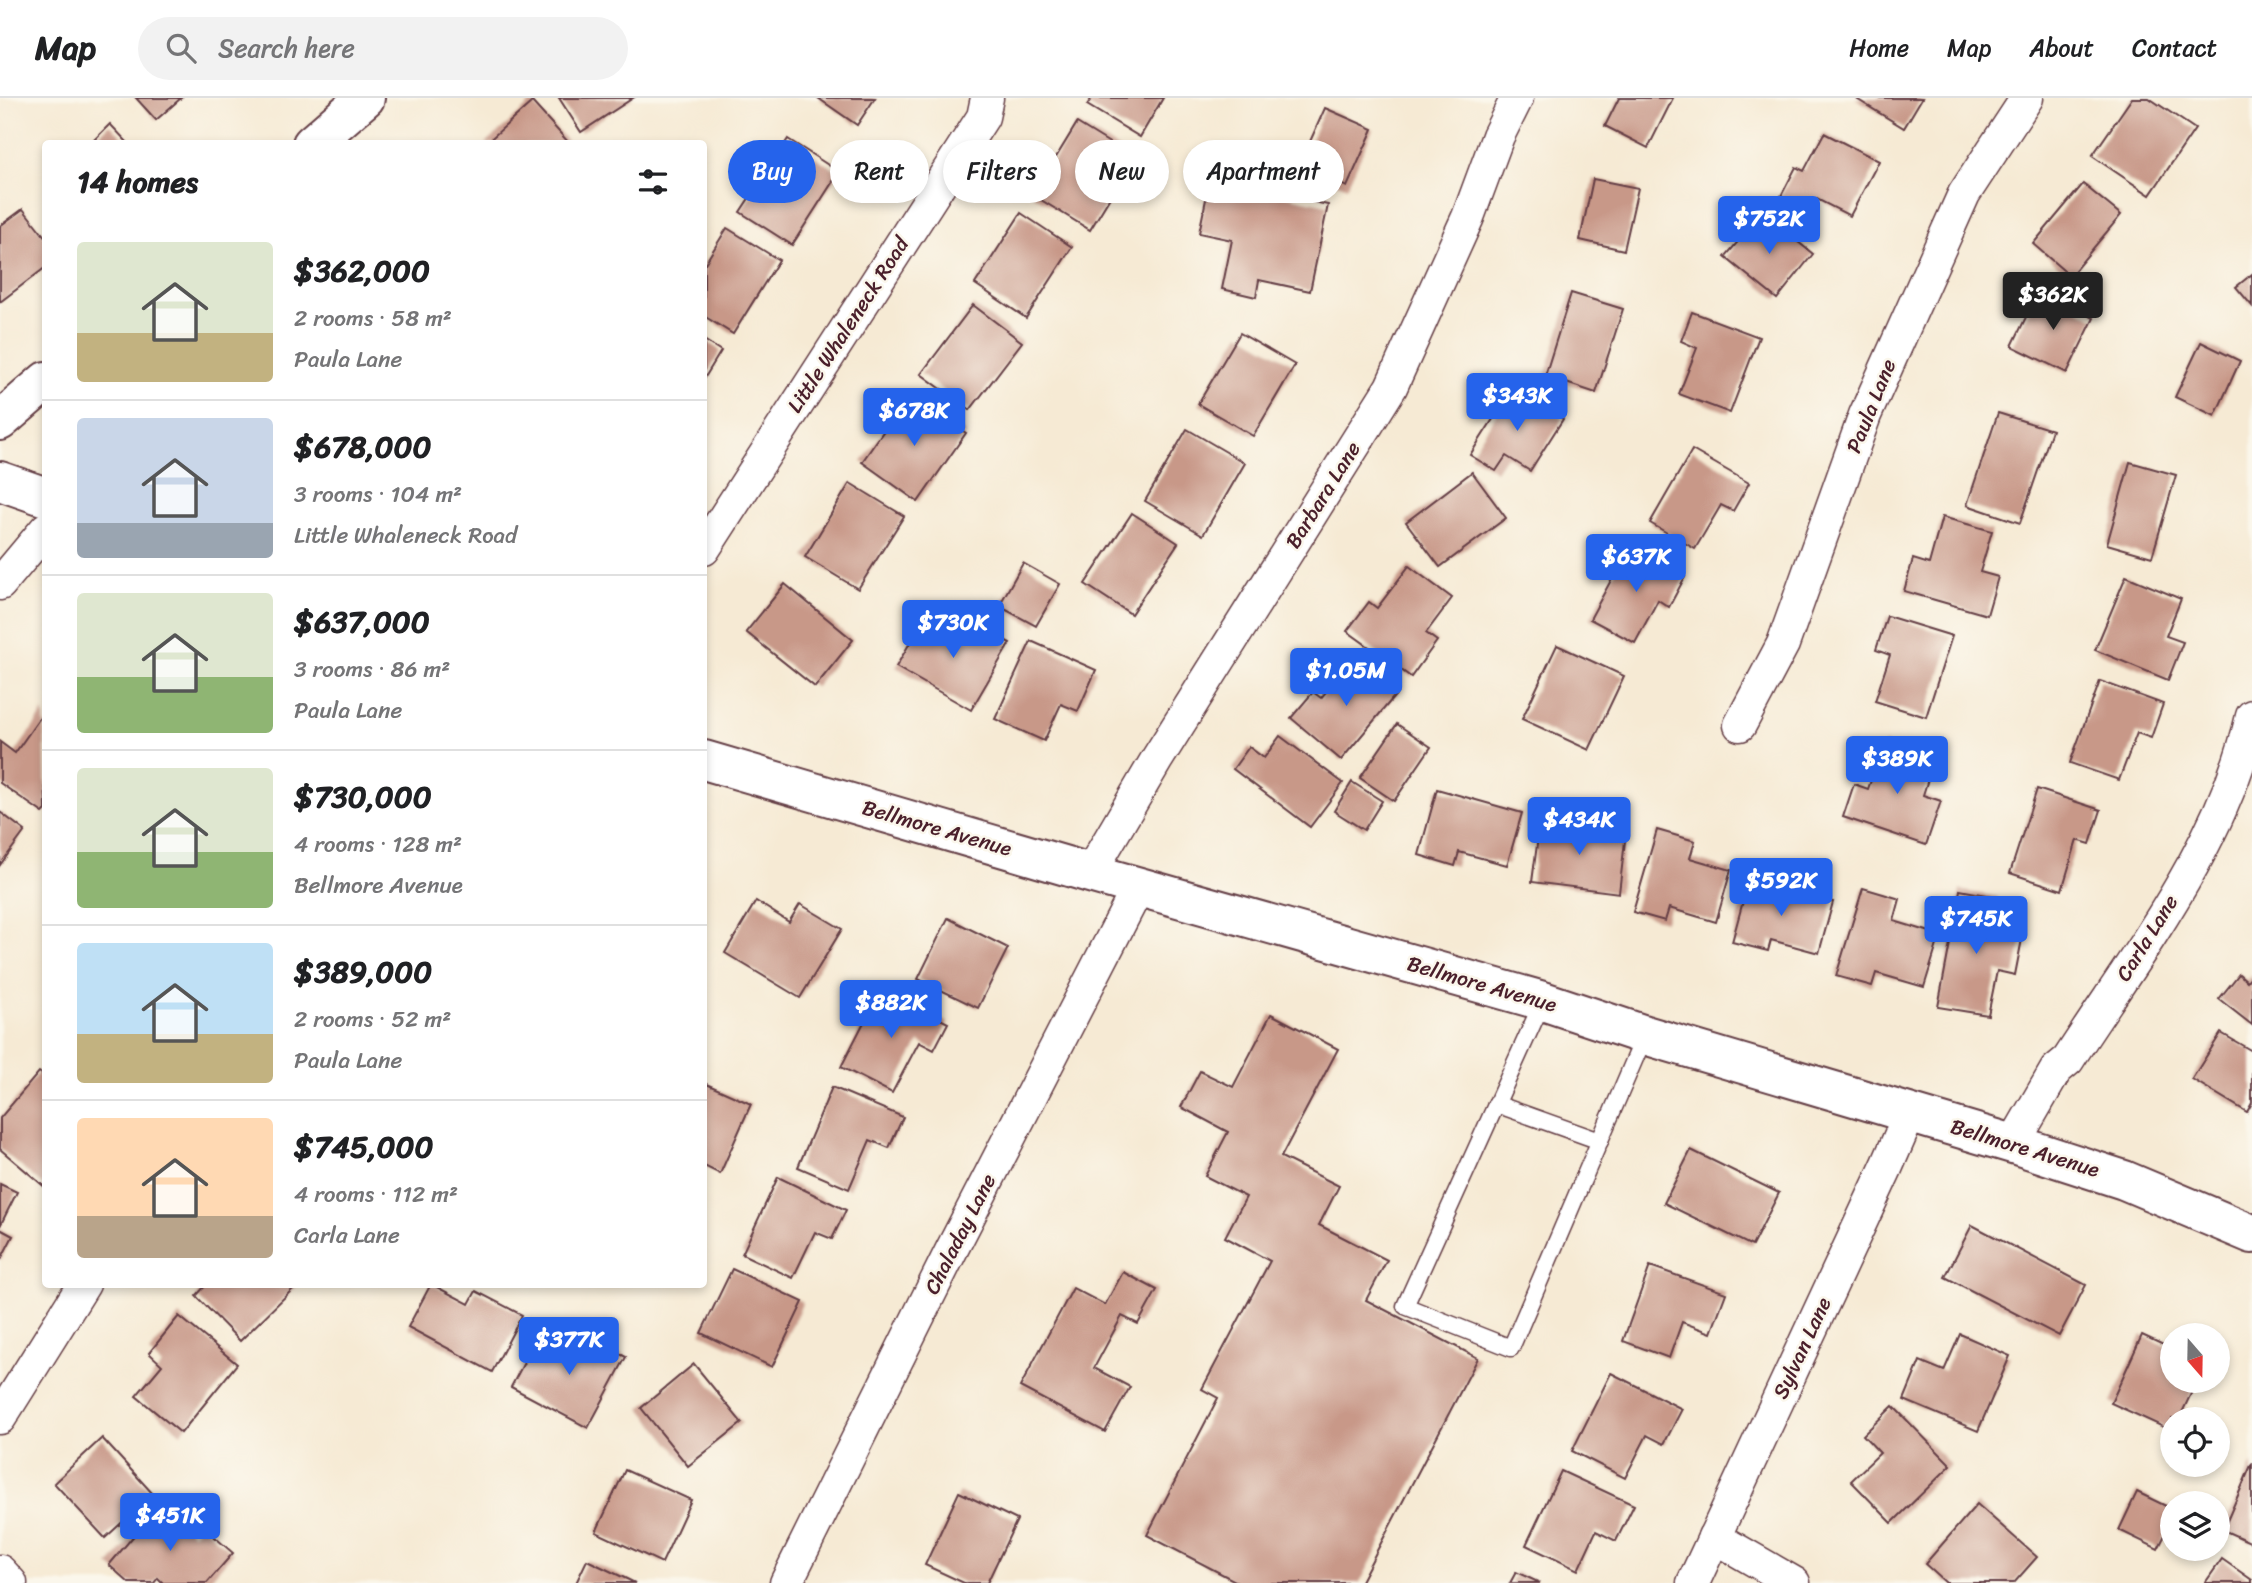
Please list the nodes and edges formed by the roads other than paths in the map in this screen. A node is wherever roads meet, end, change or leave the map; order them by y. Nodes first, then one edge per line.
1 (365, 98) edge
2 (986, 98) edge
3 (1517, 98) edge
4 (2027, 98) edge
5 (317, 140) edge
6 (42, 384) edge
7 (0, 421) edge
8 (0, 481) edge
9 (42, 496) edge
10 (42, 534) edge
11 (707, 544) edge
12 (0, 584) edge
13 (2252, 716) edge
14 (1740, 725) dead end
15 (707, 761) edge
16 (1090, 873) junction
17 (1139, 886) junction
18 (1543, 1001) junction
19 (1645, 1035) junction
20 (1496, 1104) junction
21 (1910, 1113) junction
22 (1600, 1141) junction
23 (2013, 1144) junction
24 (2252, 1234) edge
25 (81, 1288) edge
26 (0, 1418) edge
27 (1714, 1536) junction
28 (0, 1571) edge
29 (12, 1583) edge
30 (786, 1583) edge
31 (1693, 1583) edge
32 (1794, 1583) edge

1 - 5 main road
2 - 11 street, Little Whaleneck Road
3 - 16 street, Barbara Lane
4 - 14 street, Paula Lane
6 - 7 main road
8 - 9 main road
10 - 12 street
13 - 23 street, Carla Lane
15 - 16 main road, Bellmore Avenue
16 - 17 main road, Bellmore Avenue
17 - 18 main road, Bellmore Avenue
17 - 30 street, Chaladay Lane
18 - 19 main road, Bellmore Avenue
18 - 20 lane
19 - 21 main road, Bellmore Avenue
19 - 22 lane
20 - 22 lane
20 - 22 lane
21 - 23 main road, Bellmore Avenue
21 - 27 street, Sylvan Lane
23 - 24 main road, Bellmore Avenue
25 - 26 street
27 - 31 street, Sylvan Lane
27 - 32 street
28 - 29 street

